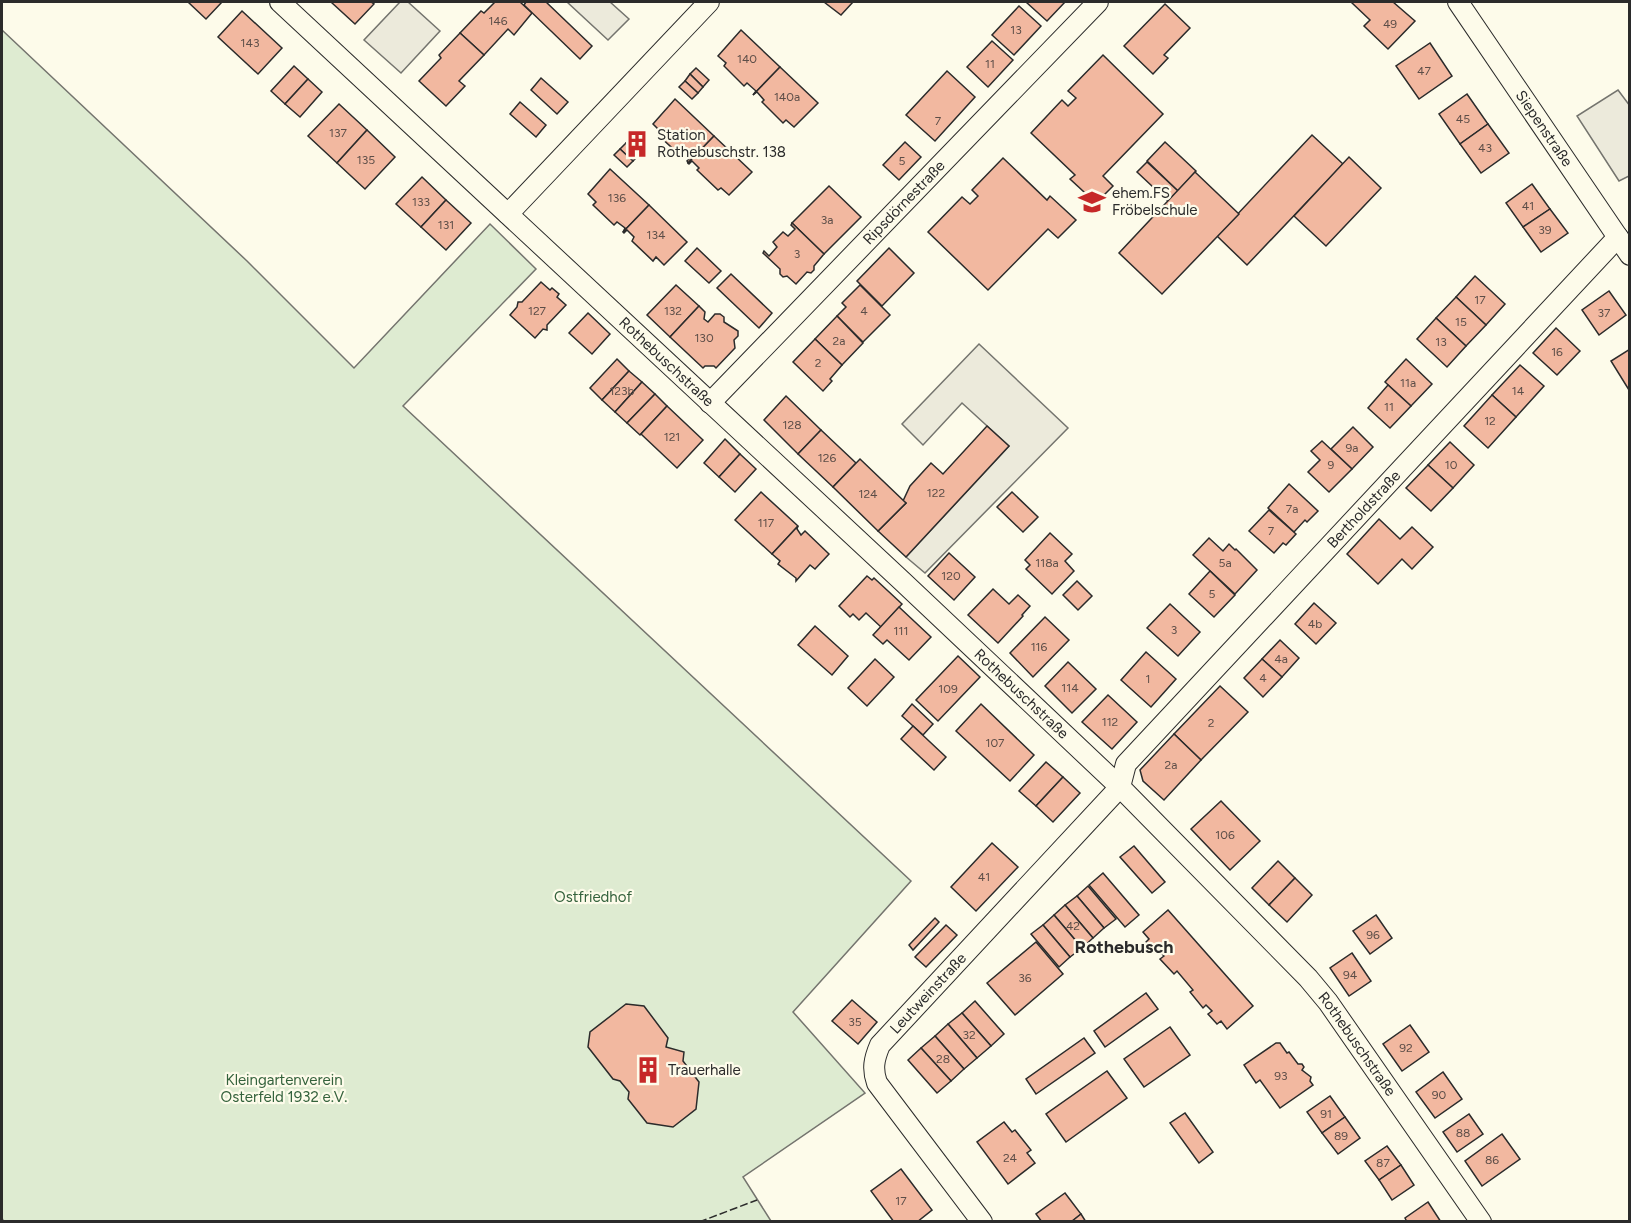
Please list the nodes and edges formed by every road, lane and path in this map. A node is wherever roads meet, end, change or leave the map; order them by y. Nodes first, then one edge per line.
1 (280, 2) edge
2 (709, 2) edge
3 (1098, 2) edge
4 (1458, 2) edge
5 (508, 214) junction
6 (1618, 237) junction
7 (1629, 255) edge
8 (710, 403) junction
9 (1120, 787) junction
10 (982, 1221) edge
11 (1481, 1221) edge

1 - 5 street, Rothebuschstraße
2 - 5 street
3 - 8 street, Ripsdörnestraße
4 - 6 street, Siepenstraße
5 - 8 street, Rothebuschstraße
6 - 7 street, Siepenstraße
6 - 9 street, Bertholdstraße
8 - 9 street, Rothebuschstraße
9 - 10 street, Leutweinstraße
9 - 11 street, Rothebuschstraße

